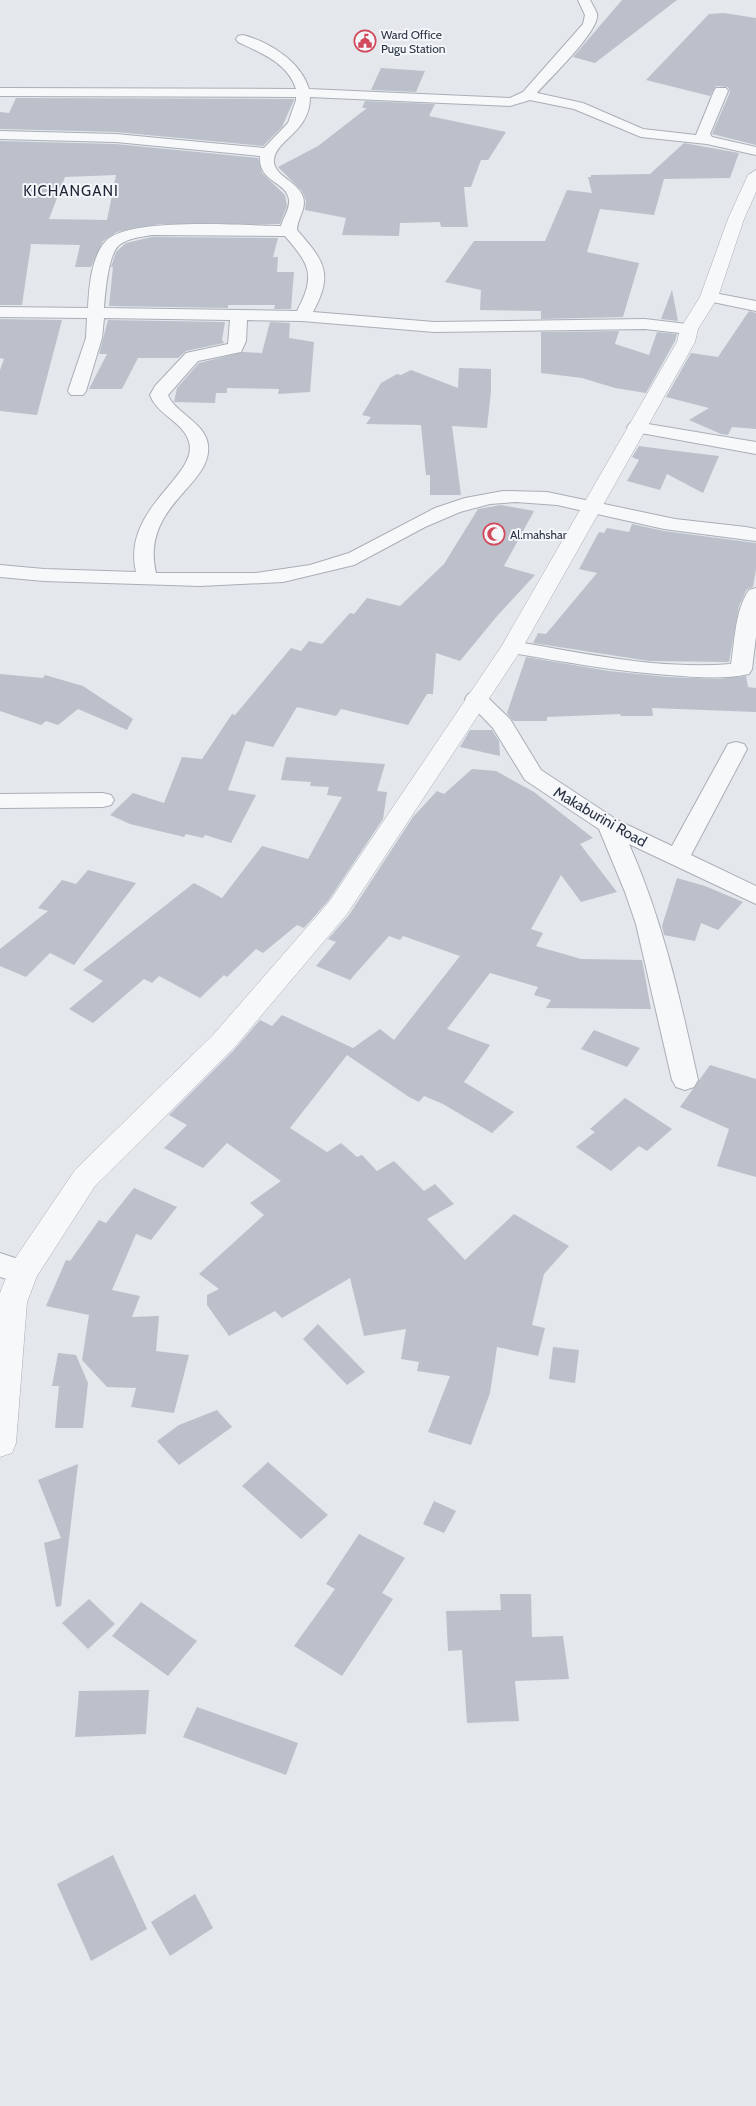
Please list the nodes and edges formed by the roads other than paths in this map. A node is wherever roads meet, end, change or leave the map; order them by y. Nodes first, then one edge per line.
1 (584, 0) edge
2 (243, 39) dead end
3 (721, 91) dead end
4 (0, 92) edge
5 (304, 93) junction
6 (528, 95) junction
7 (0, 135) edge
8 (707, 140) junction
9 (756, 151) edge
10 (269, 153) junction
11 (756, 176) edge
12 (289, 231) junction
13 (709, 297) junction
14 (756, 306) edge
15 (0, 312) edge
16 (95, 313) junction
17 (239, 314) junction
18 (302, 316) junction
19 (689, 329) junction
20 (77, 392) dead end
21 (636, 427) junction
22 (756, 448) edge
23 (591, 507) junction
24 (756, 535) edge
25 (0, 571) edge
26 (147, 578) junction
27 (756, 594) edge
28 (512, 646) junction
29 (476, 699) junction
30 (736, 749) dead end
31 (103, 800) dead end
32 (0, 801) edge
33 (608, 825) junction
34 (677, 859) junction
35 (756, 896) edge
36 (685, 1080) dead end
37 (12, 1268) edge
38 (0, 1443) edge

1 - 6 street
2 - 5 street
3 - 8 street
4 - 5 street
5 - 6 street
5 - 10 street
6 - 8 street
7 - 10 street
8 - 9 street
10 - 12 street
11 - 13 street
12 - 16 street
12 - 18 street
13 - 14 street
13 - 19 street
15 - 16 street
16 - 17 street
16 - 20 street
17 - 18 street
17 - 26 street
18 - 19 street
19 - 21 street
21 - 22 street
21 - 23 street
23 - 24 street
23 - 26 street
23 - 28 street
25 - 26 street
27 - 28 street
28 - 29 street
29 - 33 street, Makaburini Road
29 - 37 street
30 - 34 street
31 - 32 street
33 - 34 street, Makaburini Road
33 - 36 street
34 - 35 street, Makaburini Road
37 - 38 street

